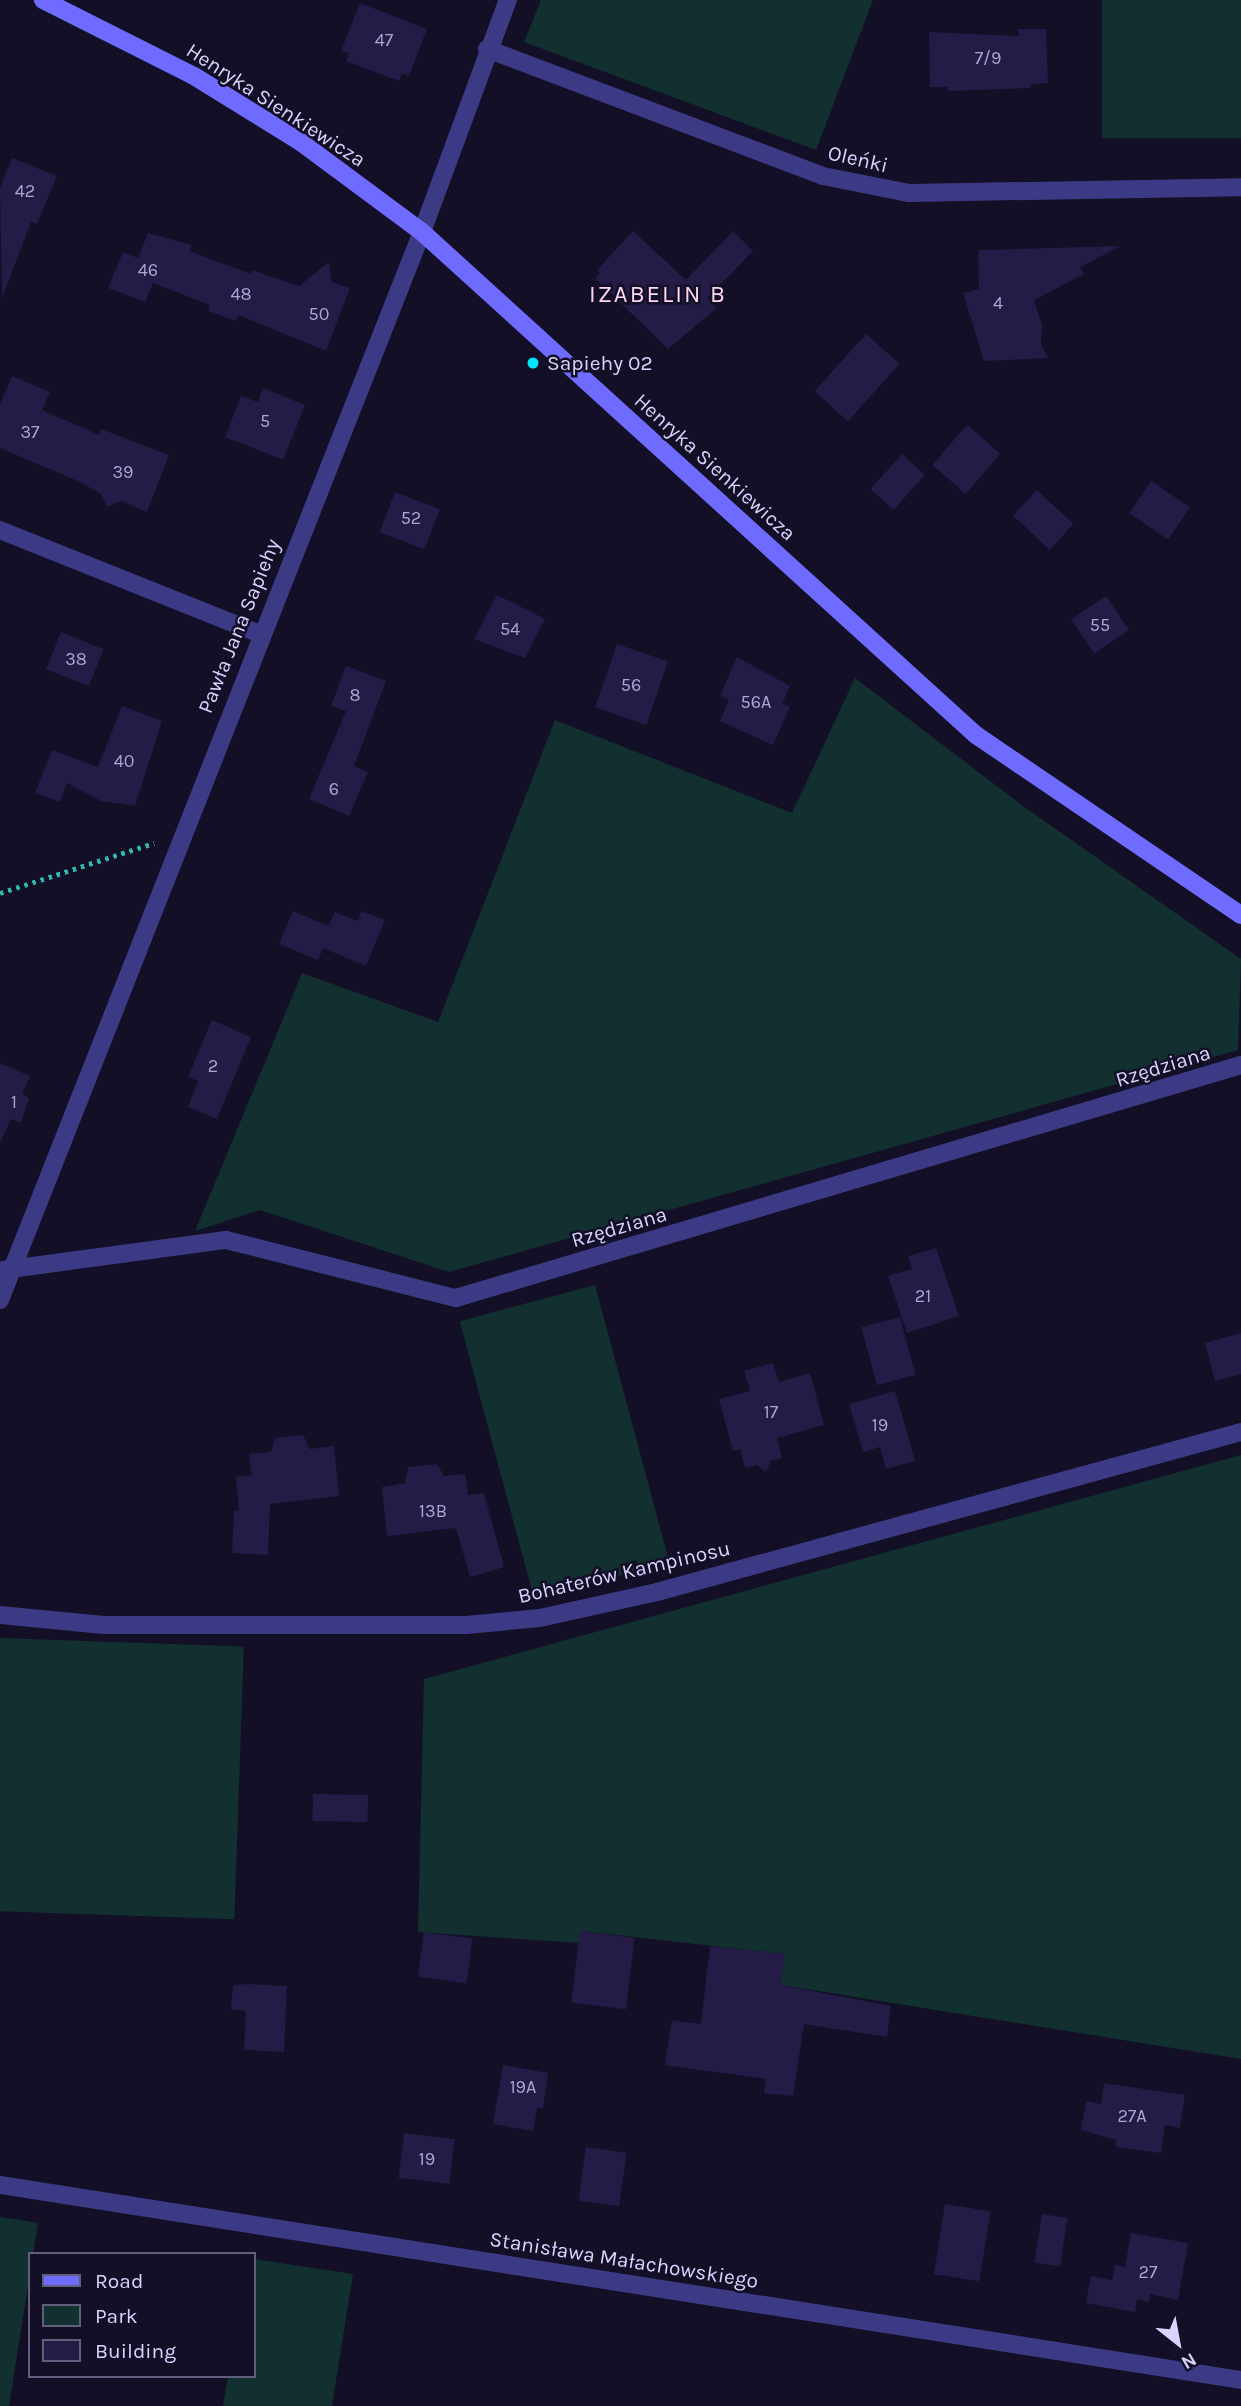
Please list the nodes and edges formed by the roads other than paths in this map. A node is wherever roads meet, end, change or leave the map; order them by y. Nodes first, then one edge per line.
1 (43, 0) edge
2 (508, 0) edge
3 (488, 49) junction
4 (1241, 187) edge
5 (422, 232) junction
6 (0, 530) edge
7 (260, 634) junction
8 (1241, 915) edge
9 (1241, 1065) edge
10 (5, 1270) edge
11 (0, 1300) edge
12 (1241, 1432) edge
13 (0, 1615) edge
14 (0, 2185) edge
15 (1241, 2380) edge

1 - 5 street, Henryka Sienkiewicza
2 - 3 street, Pawła Jana Sapiehy
3 - 4 street, Oleńki
3 - 5 street, Pawła Jana Sapiehy
5 - 7 street, Pawła Jana Sapiehy
5 - 8 street, Henryka Sienkiewicza
6 - 7 street
7 - 10 street, Pawła Jana Sapiehy
9 - 10 street, Rzędziana
10 - 11 street, Pawła Jana Sapiehy
12 - 13 street, Bohaterów Kampinosu
14 - 15 street, Stanisława Małachowskiego

